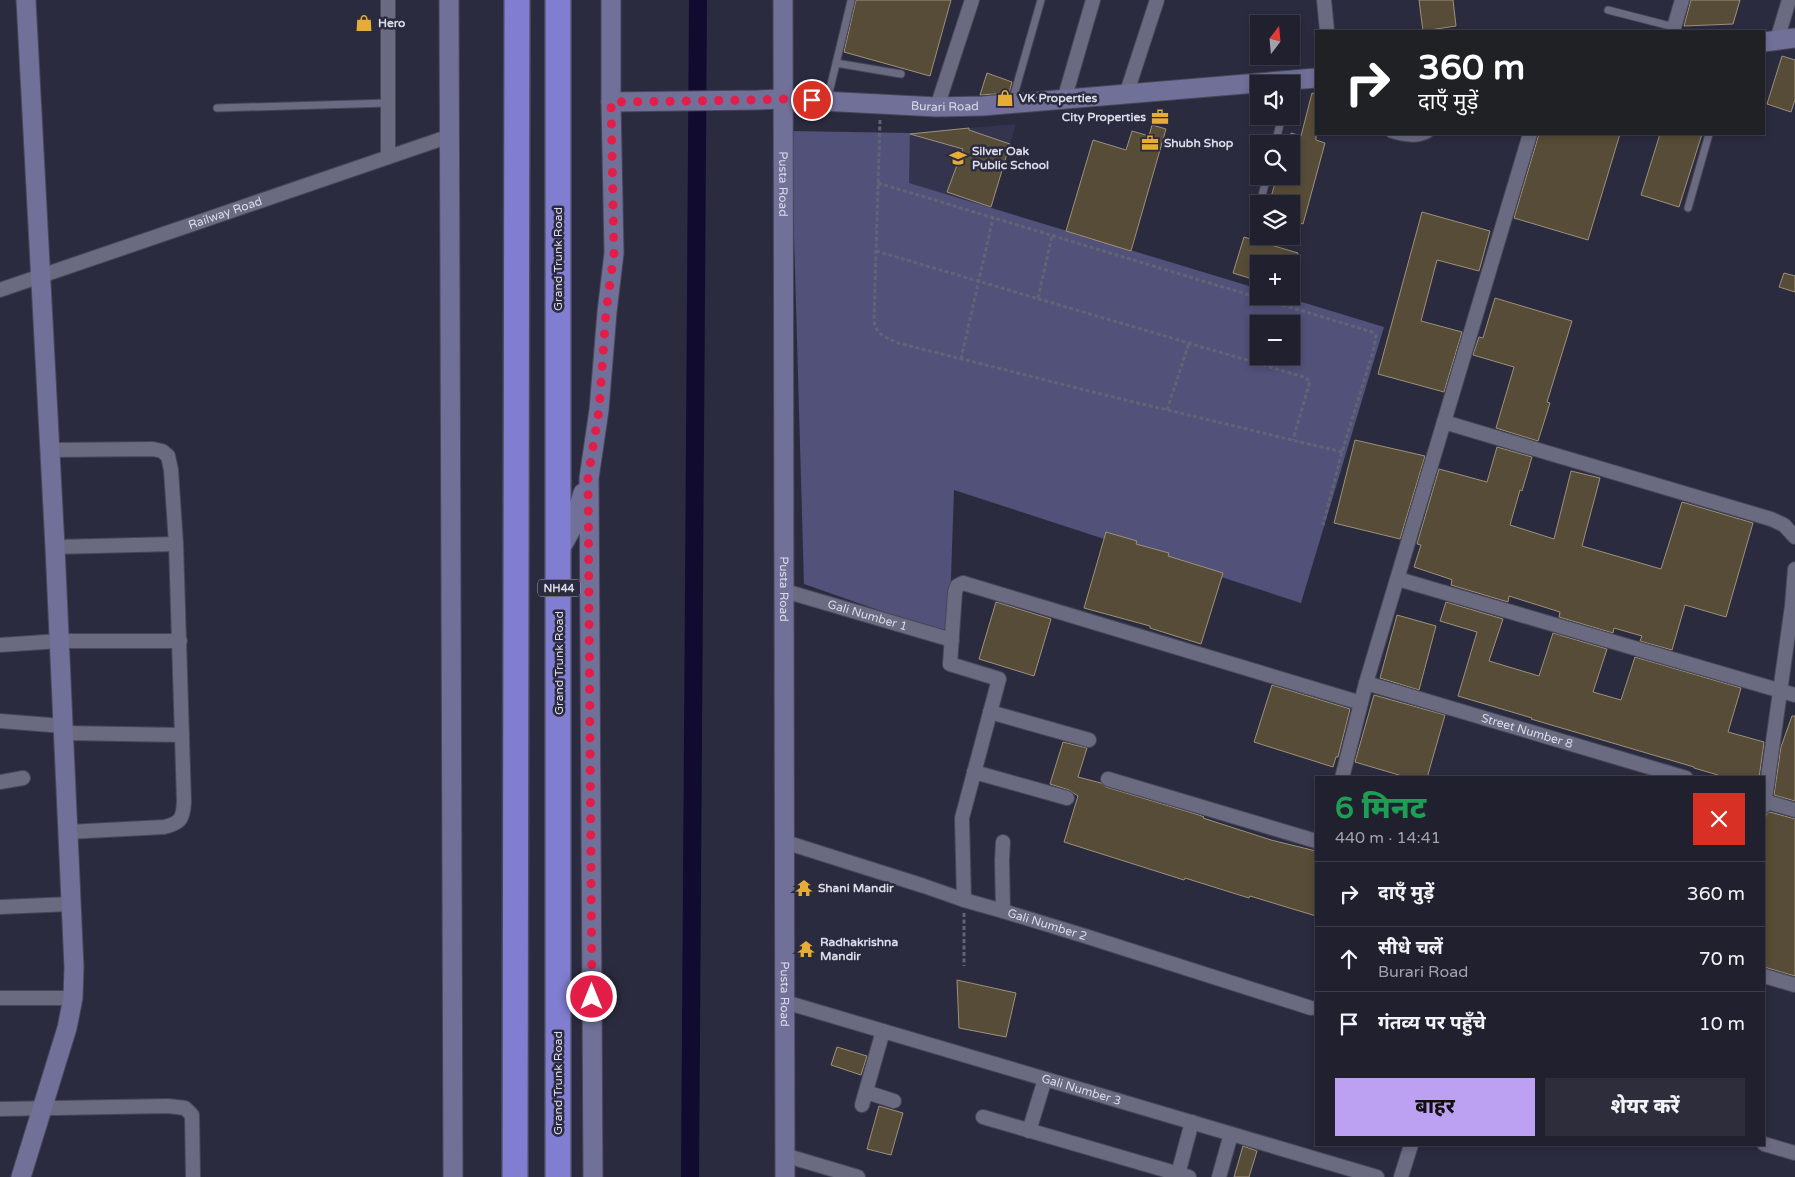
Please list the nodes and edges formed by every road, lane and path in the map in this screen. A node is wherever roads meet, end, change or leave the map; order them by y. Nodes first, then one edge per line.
1 (26, 0) edge
2 (388, 0) edge
3 (449, 0) edge
4 (517, 0) edge
5 (558, 0) edge
6 (611, 0) edge
7 (783, 0) edge
8 (972, 0) edge
9 (1041, 0) edge
10 (1093, 0) edge
11 (1157, 0) edge
12 (1324, 0) edge
13 (1682, 0) edge
14 (1789, 0) edge
15 (851, 1) edge
16 (1608, 10) dead end
17 (1673, 29) edge
18 (1327, 30) edge
19 (1778, 40) edge
20 (836, 63) junction
21 (901, 74) dead end
22 (1315, 78) edge
23 (1300, 81) edge
24 (1250, 85) edge
25 (1126, 95) junction
26 (782, 99) junction
27 (1064, 100) junction
28 (827, 101) junction
29 (611, 102) junction
30 (388, 103) junction
31 (880, 104) junction
32 (1011, 105) junction
33 (937, 107) junction
34 (218, 108) dead end
35 (1396, 135) edge
36 (1427, 135) edge
37 (1530, 135) edge
38 (1709, 135) edge
39 (450, 136) junction
40 (388, 157) junction
41 (878, 183) junction
42 (1688, 208) dead end
43 (993, 218) junction
44 (1052, 236) junction
45 (876, 251) junction
46 (41, 276) junction
47 (978, 281) junction
48 (0, 290) edge
49 (1038, 299) junction
50 (1188, 343) junction
51 (961, 359) junction
52 (1167, 410) junction
53 (1444, 422) junction
54 (1293, 440) junction
55 (50, 450) junction
56 (1342, 452) junction
57 (588, 478) junction
58 (1323, 525) dead end
59 (1795, 537) edge
60 (176, 544) junction
61 (56, 547) junction
62 (559, 551) junction
63 (1795, 569) edge
64 (1398, 578) junction
65 (785, 591) junction
66 (952, 640) junction
67 (180, 641) junction
68 (60, 642) junction
69 (0, 645) edge
70 (1366, 683) junction
71 (1780, 691) junction
72 (1795, 695) edge
73 (1361, 703) junction
74 (990, 712) junction
75 (0, 722) edge
76 (63, 729) junction
77 (182, 735) junction
78 (1090, 740) dead end
79 (974, 772) junction
80 (1343, 776) edge
81 (1679, 776) edge
82 (23, 778) dead end
83 (1108, 779) dead end
84 (0, 782) edge
85 (1765, 794) edge
86 (1067, 798) dead end
87 (1765, 801) edge
88 (1795, 810) edge
89 (68, 832) junction
90 (1315, 841) edge
91 (784, 842) junction
92 (1003, 842) dead end
93 (964, 900) junction
94 (71, 904) junction
95 (0, 907) edge
96 (1003, 911) junction
97 (964, 966) dead end
98 (1765, 976) edge
99 (1795, 985) edge
100 (0, 998) edge
101 (73, 998) junction
102 (785, 1002) junction
103 (1311, 1008) dead end
104 (883, 1031) junction
105 (1045, 1079) junction
106 (894, 1101) dead end
107 (42, 1108) junction
108 (0, 1109) edge
109 (983, 1117) dead end
110 (1192, 1122) junction
111 (1029, 1130) junction
112 (1231, 1134) junction
113 (1765, 1144) edge
114 (1410, 1146) edge
115 (1795, 1153) edge
116 (784, 1155) junction
117 (1184, 1175) edge
118 (21, 1177) edge
119 (193, 1177) edge
120 (453, 1177) edge
121 (516, 1177) edge
122 (558, 1177) edge
123 (592, 1177) edge
124 (785, 1177) edge
125 (858, 1177) edge
126 (1219, 1177) edge
127 (1377, 1177) edge
128 (1401, 1177) edge

1 - 46 main road
2 - 30 street
3 - 39 main road
4 - 121 highway
5 - 62 highway, Grand Trunk Road / NH44
6 - 29 main road
7 - 26 main road, Pusta Road
8 - 33 street
9 - 32 lane
10 - 27 street
11 - 25 street
12 - 18 street
13 - 17 street
14 - 19 street
15 - 20 lane
16 - 17 lane
20 - 21 lane
20 - 28 lane
22 - 23 main road, Burari Road
24 - 25 main road, Burari Road
25 - 27 main road, Burari Road
26 - 28 main road, Burari Road
26 - 29 main road, Burari Road
26 - 65 main road, Pusta Road
27 - 32 main road, Burari Road
28 - 31 main road, Burari Road
29 - 57 main road
30 - 34 lane
30 - 40 street
31 - 33 main road, Burari Road
31 - 41 path
32 - 33 main road, Burari Road
35 - 36 lane
37 - 53 street
38 - 42 lane
39 - 40 street, Railway Road
39 - 120 main road
40 - 46 street, Railway Road
41 - 43 path
41 - 45 path
43 - 44 path
43 - 47 path
44 - 49 path
44 - 56 path
45 - 47 path
45 - 51 path
46 - 48 street, Railway Road
46 - 55 main road
47 - 49 path
47 - 51 path
49 - 50 path
50 - 52 path
50 - 54 path
51 - 52 path
52 - 54 path
53 - 59 street
53 - 64 street
54 - 56 path
55 - 60 street
55 - 61 main road
56 - 58 path
57 - 62 main road
57 - 123 main road
60 - 61 street
60 - 67 street
61 - 68 main road
62 - 122 highway, Grand Trunk Road / NH44
63 - 71 street
64 - 70 street
64 - 71 street
65 - 66 street, Gali Number 1
65 - 91 main road, Pusta Road
66 - 73 street
66 - 74 street
67 - 68 street
67 - 77 street
68 - 69 street
68 - 76 main road
70 - 73 street
70 - 81 street, Street Number 8
71 - 72 street
71 - 85 street
73 - 80 street
74 - 78 street
74 - 79 street
75 - 76 street
76 - 77 street
76 - 89 main road
77 - 89 street
79 - 86 street
79 - 93 street
82 - 84 street
83 - 90 street
87 - 88 street
89 - 94 main road
91 - 93 street, Gali Number 2
91 - 102 main road, Pusta Road
92 - 96 street
93 - 96 street, Gali Number 2
93 - 97 path
94 - 95 street
94 - 101 main road
96 - 103 street, Gali Number 2
98 - 99 street
100 - 101 street
101 - 107 main road
102 - 104 street, Gali Number 3
102 - 116 main road, Pusta Road
104 - 105 street, Gali Number 3
104 - 106 street
105 - 110 street, Gali Number 3
105 - 111 street
107 - 108 street
107 - 118 main road
107 - 119 street
109 - 111 street
110 - 112 street, Gali Number 3
110 - 117 street
111 - 117 street
112 - 126 street
112 - 127 street, Gali Number 3
113 - 115 street
114 - 128 street
116 - 124 main road, Pusta Road
116 - 125 street

